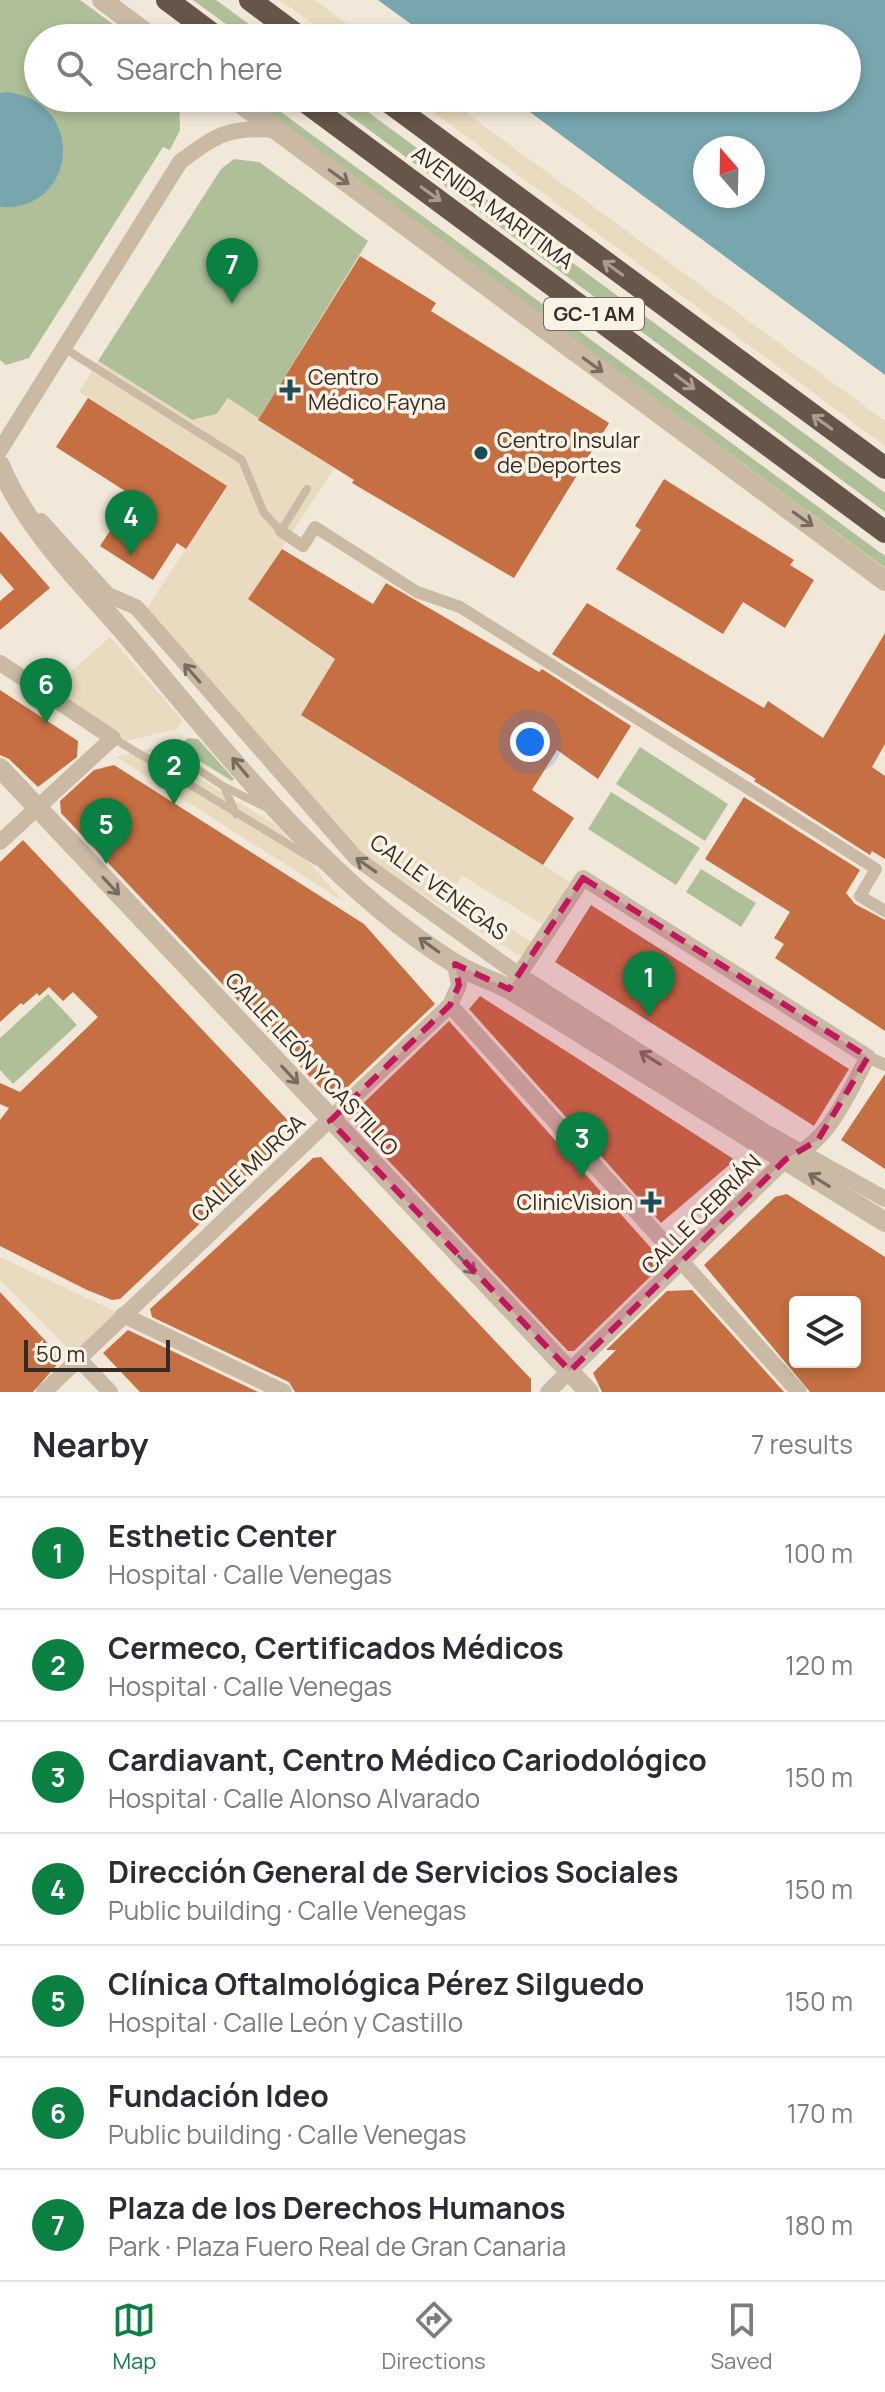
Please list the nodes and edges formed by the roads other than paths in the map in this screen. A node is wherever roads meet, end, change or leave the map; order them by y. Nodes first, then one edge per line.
1 (102, 0) edge
2 (167, 0) edge
3 (250, 0) edge
4 (134, 24) edge
5 (199, 24) edge
6 (282, 24) edge
7 (252, 112) edge
8 (319, 112) edge
9 (402, 112) edge
10 (277, 130) junction
11 (64, 348) junction
12 (0, 450) edge
13 (0, 465) edge
14 (885, 468) edge
15 (9, 486) junction
16 (307, 489) dead end
17 (281, 531) junction
18 (885, 532) edge
19 (885, 581) edge
20 (0, 663) edge
21 (113, 738) junction
22 (173, 753) dead end
23 (0, 768) edge
24 (223, 786) junction
25 (37, 807) junction
26 (277, 811) junction
27 (237, 815) junction
28 (0, 842) edge
29 (355, 884) junction
30 (885, 911) edge
31 (455, 964) junction
32 (514, 982) junction
33 (450, 1005) junction
34 (868, 1057) junction
35 (885, 1065) edge
36 (330, 1121) junction
37 (806, 1152) junction
38 (786, 1159) junction
39 (885, 1199) edge
40 (885, 1222) edge
41 (684, 1263) junction
42 (123, 1315) junction
43 (79, 1359) junction
44 (570, 1371) junction
45 (44, 1392) edge
46 (110, 1392) edge
47 (284, 1392) edge
48 (548, 1392) edge
49 (589, 1392) edge
50 (799, 1392) edge

1 - 4 street
2 - 5 highway
3 - 6 highway
7 - 10 street
8 -> 18 highway, AVENIDA MARITIMA / GC-1 AM
14 -> 9 highway, AVENIDA MARITIMA / GC-1 AM
10 - 11 street
10 -> 19 street
11 - 12 street
11 - 17 lane
13 - 15 street, CALLE VENEGAS
26 -> 15 street, CALLE VENEGAS
32 -> 15 street, CALLE VENEGAS
16 - 17 lane
17 - 30 street
20 - 21 street, CALLE VENEGAS
21 - 25 street
21 - 27 lane, CALLE VENEGAS
22 - 24 lane
23 - 25 street, CALLE LEÓN Y CASTILLO
24 - 26 lane
24 - 27 lane
25 - 28 street
25 -> 36 street, CALLE LEÓN Y CASTILLO
26 - 29 street, CALLE VENEGAS
27 - 29 lane, CALLE VENEGAS
31 -> 29 street, CALLE VENEGAS
31 - 32 street, CALLE VENEGAS
31 - 33 street
32 - 34 street
37 -> 32 street, CALLE VENEGAS
32 - 38 street, CALLE VENEGAS
33 - 36 street, CALLE MURGA
33 - 41 street
34 - 35 street
34 - 37 street
36 - 42 street, CALLE MURGA
36 -> 44 street, CALLE LEÓN Y CASTILLO
37 - 38 street, CALLE CEBRIÁN
37 - 39 street, CALLE VENEGAS
40 -> 38 street, CALLE VENEGAS
38 - 41 street, CALLE CEBRIÁN
41 - 44 street, CALLE CEBRIÁN
41 - 50 street
42 - 43 street, CALLE MURGA
42 - 47 street
43 - 45 street, CALLE MURGA
43 - 46 street
44 - 48 street, CALLE CEBRIÁN
44 - 49 street, CALLE LEÓN Y CASTILLO

